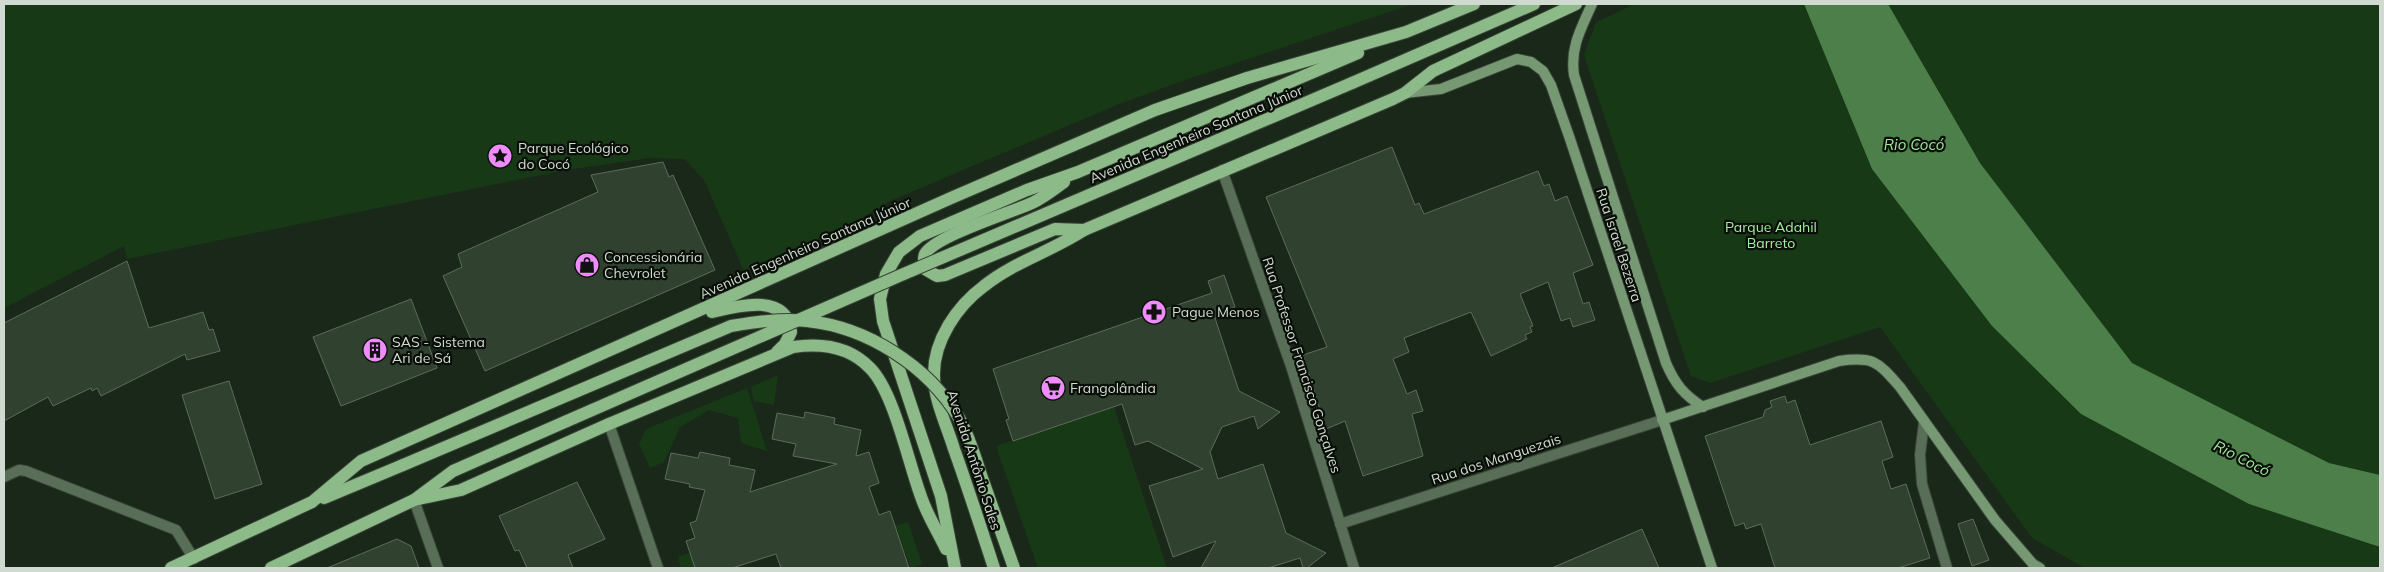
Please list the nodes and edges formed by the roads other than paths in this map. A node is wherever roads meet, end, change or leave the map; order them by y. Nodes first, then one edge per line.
1 (1474, 4) edge
2 (1534, 4) edge
3 (1576, 4) edge
4 (1592, 4) edge
5 (1406, 32) junction
6 (1405, 93) junction
7 (1222, 170) junction
8 (1078, 172) junction
9 (1084, 230) junction
10 (689, 317) junction
11 (773, 356) junction
12 (1703, 406) junction
13 (1662, 420) junction
14 (1924, 422) junction
15 (608, 424) junction
16 (4, 477) edge
17 (414, 500) junction
18 (312, 502) junction
19 (1340, 524) junction
20 (194, 559) junction
21 (955, 566) edge
22 (171, 568) edge
23 (271, 568) edge
24 (438, 568) edge
25 (658, 568) edge
26 (994, 568) edge
27 (1014, 568) edge
28 (1354, 568) edge
29 (1712, 568) edge
30 (1947, 568) edge
31 (2040, 568) edge

1 - 5 main road, Avenida Engenheiro Santana Júnior
2 - 17 main road, Avenida Engenheiro Santana Júnior, bridge
3 - 6 main road
4 - 12 street, Rua Israel Bezerra
5 - 8 main road
5 - 10 main road, Avenida Engenheiro Santana Júnior
6 - 7 main road
6 - 13 street, Rua Israel Bezerra
7 - 9 main road
7 - 19 street, Rua Professor Francisco Gonçalves
8 - 9 main road
8 - 21 main road
9 - 26 main road, Avenida Antônio Sales
10 - 11 main road
10 - 18 main road, Avenida Engenheiro Santana Júnior
11 - 15 main road
11 - 21 main road
12 - 13 street
12 - 14 street
13 - 19 street, Rua dos Manguezais
13 - 29 street, Rua Israel Bezerra
14 - 30 street
14 - 31 street
15 - 17 main road
15 - 25 street
16 - 20 street
17 - 23 main road, Avenida Engenheiro Santana Júnior
17 - 24 street
18 - 20 main road, Avenida Engenheiro Santana Júnior
18 - 27 main road, bridge
19 - 28 street, Rua Professor Francisco Gonçalves
20 - 22 main road, Avenida Engenheiro Santana Júnior

